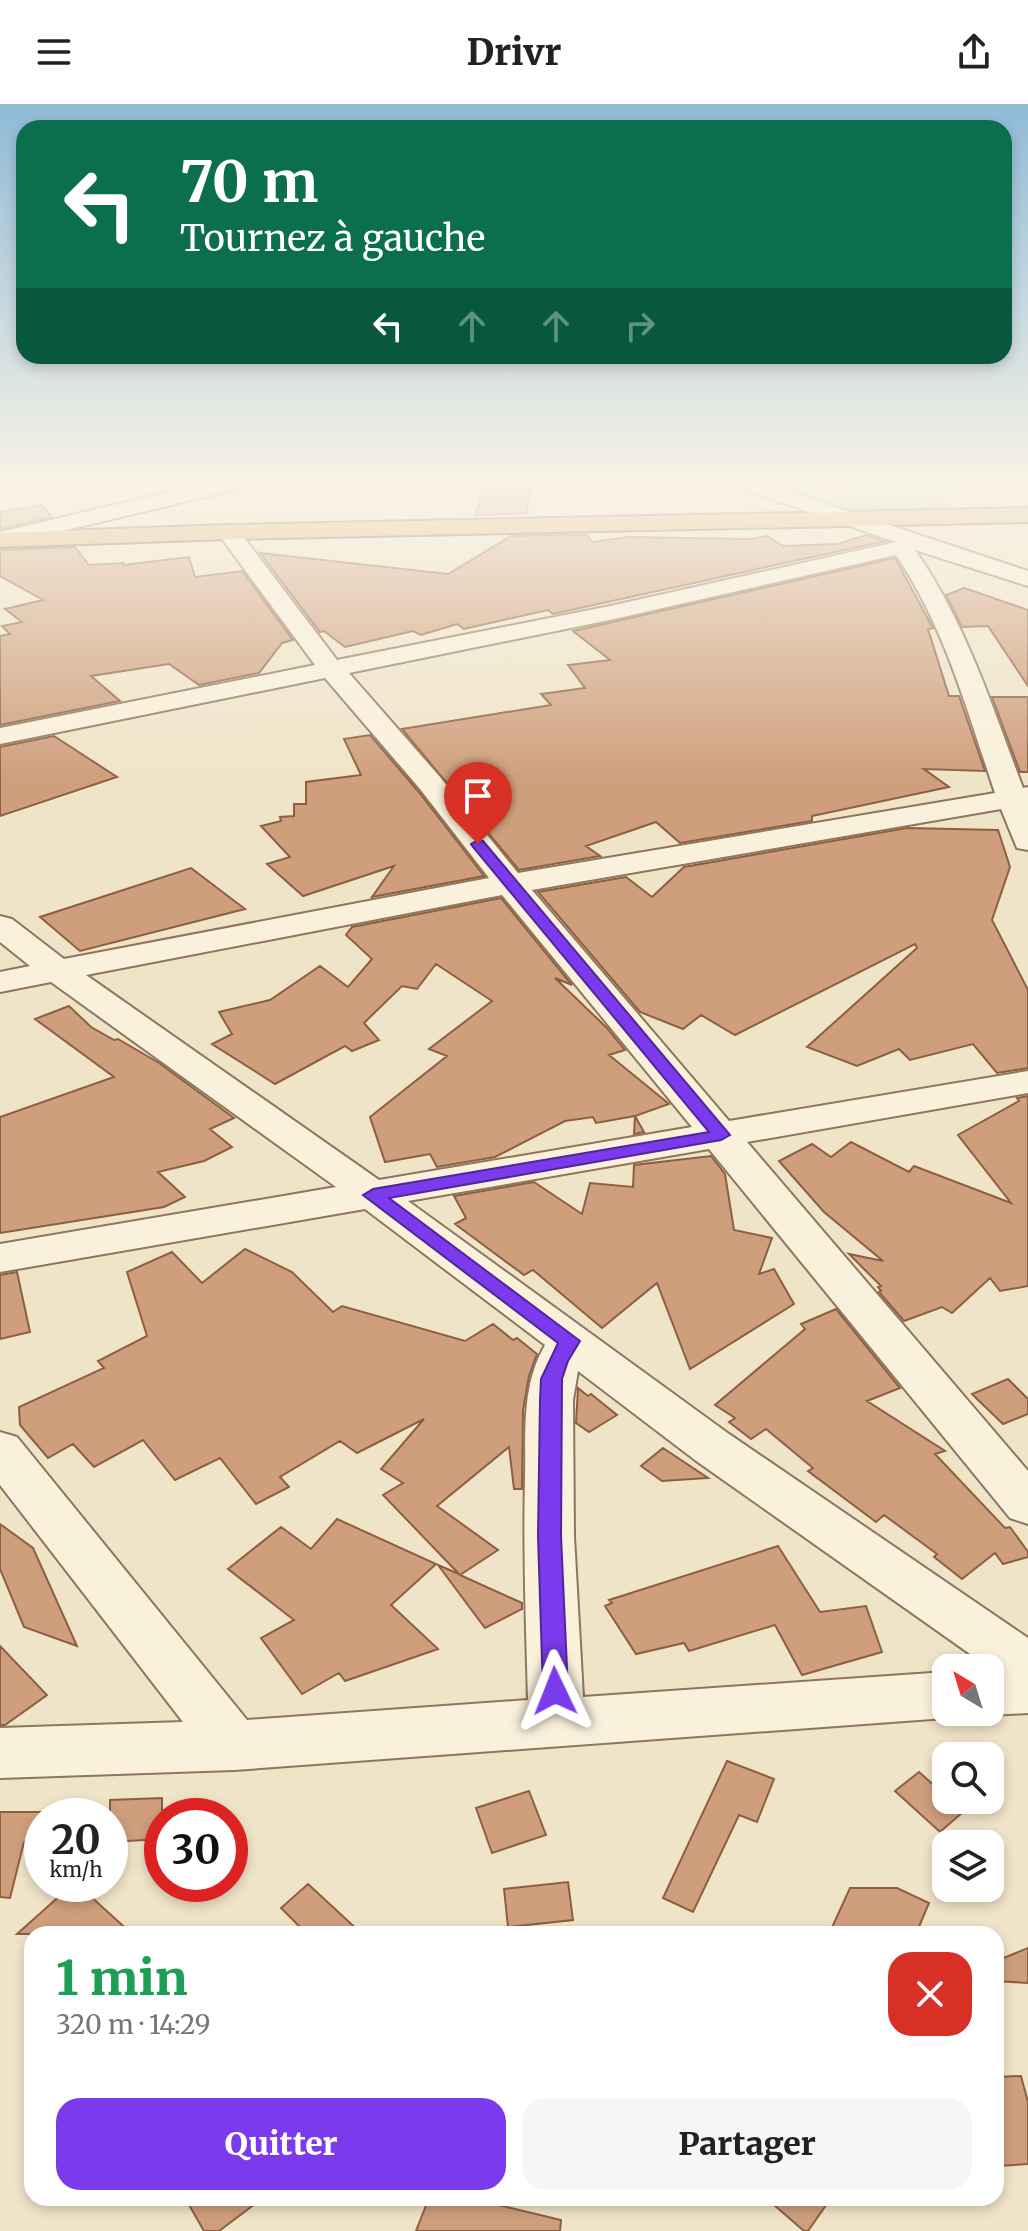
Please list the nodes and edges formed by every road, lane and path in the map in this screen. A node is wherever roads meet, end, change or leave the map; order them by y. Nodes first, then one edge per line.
1 (266, 582) edge
2 (746, 582) edge
3 (936, 582) edge
4 (330, 668) junction
5 (0, 736) edge
6 (1019, 798) edge
7 (1028, 841) edge
8 (510, 884) junction
9 (0, 926) edge
10 (57, 970) junction
11 (0, 982) edge
12 (1028, 1082) edge
13 (721, 1135) junction
14 (373, 1195) junction
15 (0, 1258) edge
16 (570, 1341) junction
17 (0, 1450) edge
18 (1028, 1505) edge
19 (1028, 1667) edge
20 (1028, 1690) edge
21 (1004, 1691) edge
22 (932, 1696) edge
23 (556, 1722) junction
24 (234, 1745) junction
25 (0, 1753) edge

1 - 4 street
2 - 4 street
3 - 6 street
4 - 5 street
4 - 8 street
6 - 7 street
6 - 8 street
8 - 10 street
8 - 13 street
9 - 10 street
10 - 11 street
10 - 14 street
12 - 13 street
13 - 14 street
13 - 18 street
14 - 15 street
14 - 16 street
16 - 19 street
16 - 23 street
17 - 24 street
20 - 21 street
22 - 23 street
23 - 24 street
24 - 25 street

